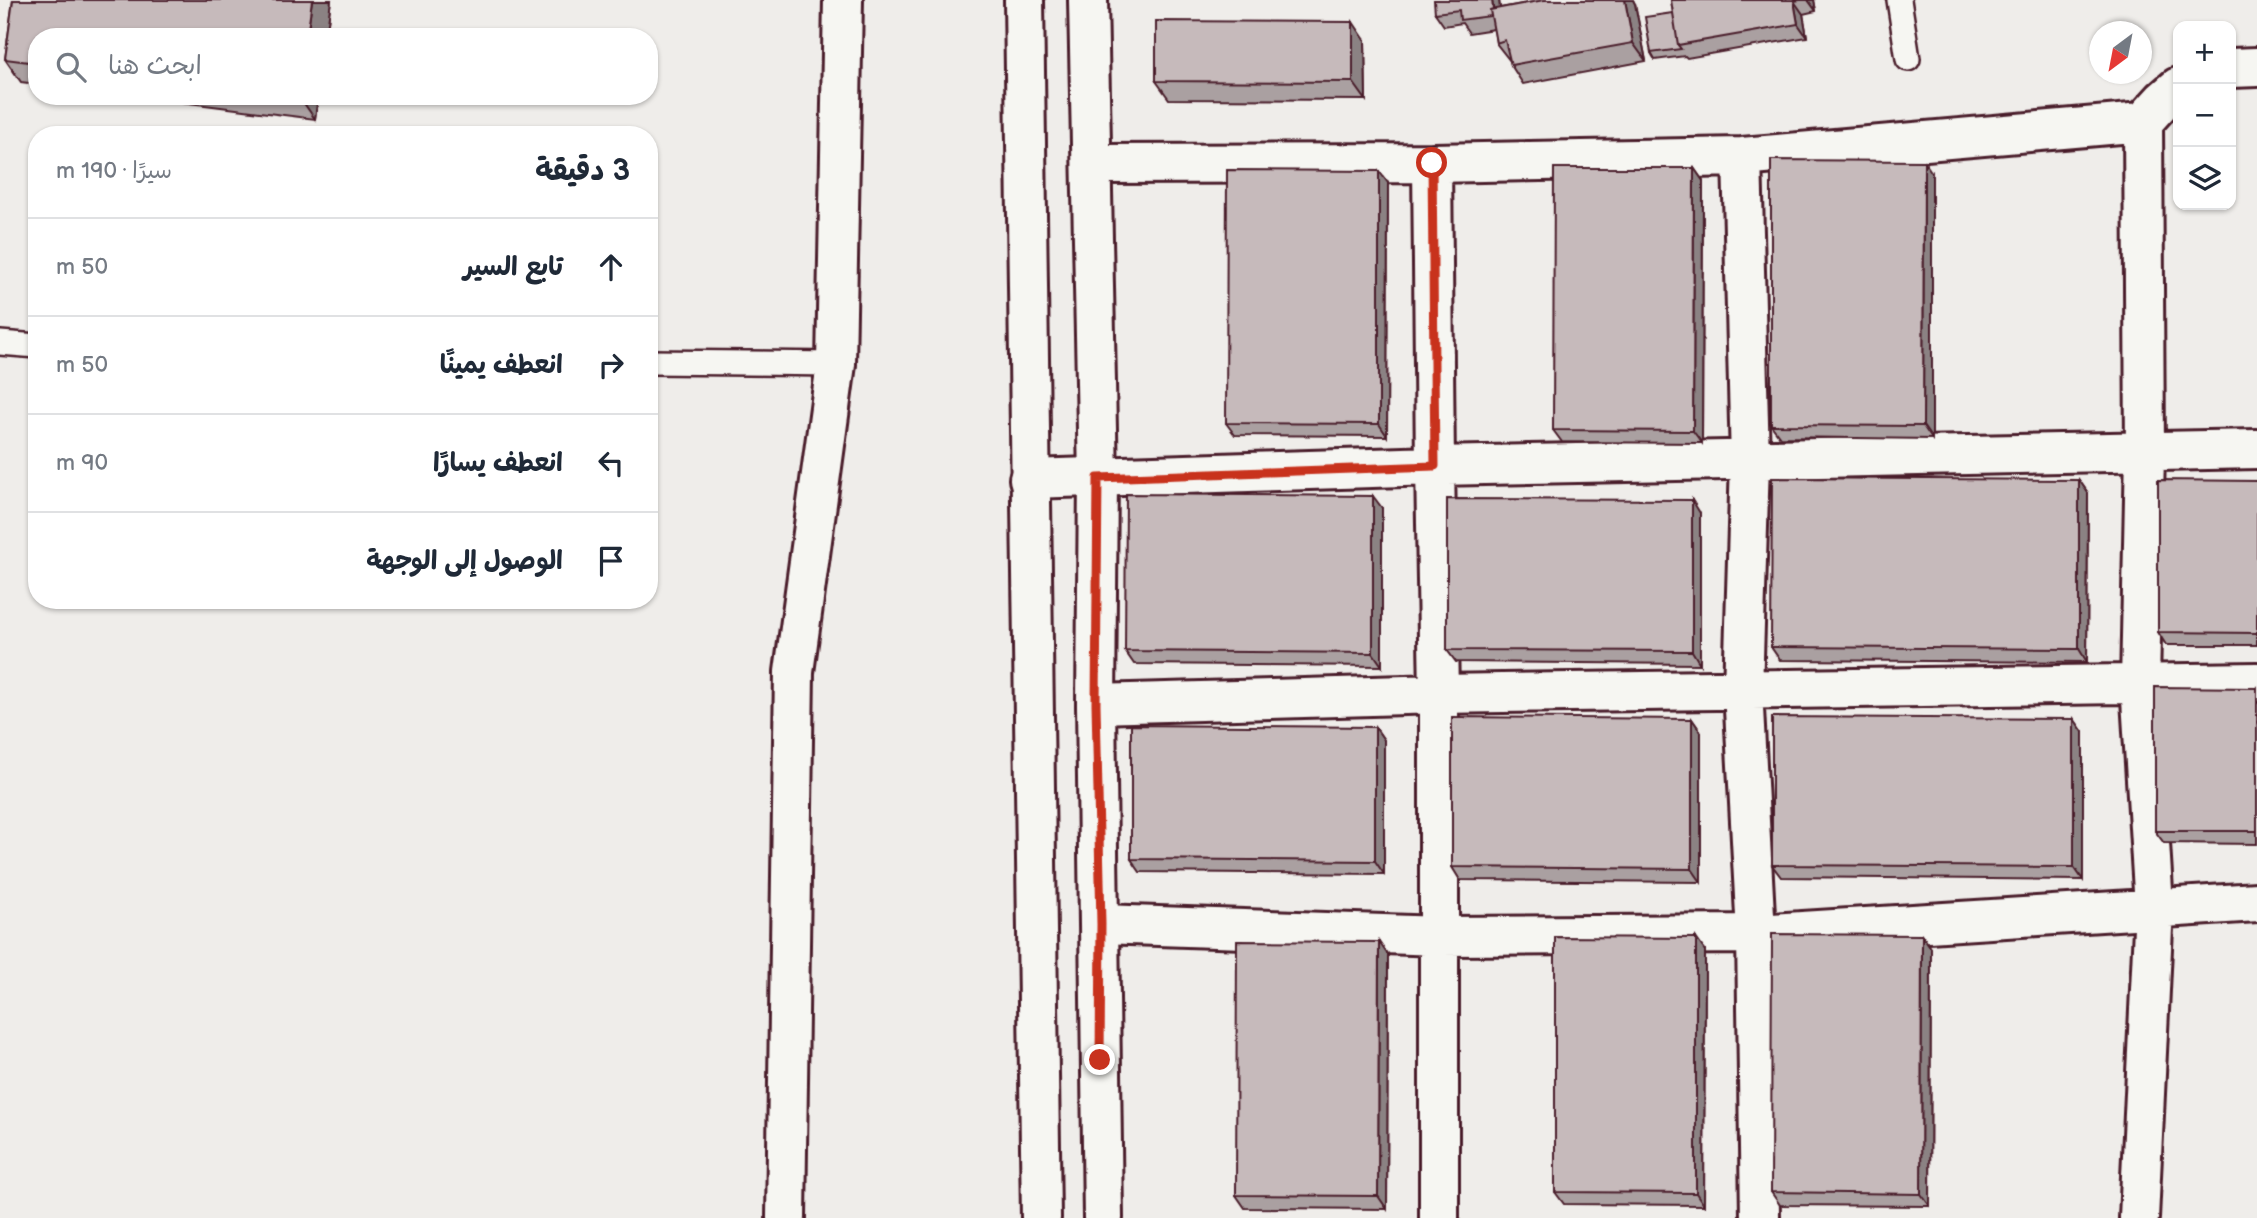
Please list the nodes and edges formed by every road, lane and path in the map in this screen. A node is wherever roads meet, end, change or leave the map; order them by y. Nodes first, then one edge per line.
1 (843, 0) edge
2 (1024, 0) edge
3 (1088, 0) edge
4 (1899, 0) edge
5 (1908, 59) dead end
6 (2257, 67) edge
7 (2236, 68) edge
8 (2173, 91) edge
9 (2143, 122) junction
10 (1742, 157) junction
11 (1432, 163) junction
12 (1092, 164) junction
13 (0, 343) edge
14 (28, 345) edge
15 (658, 362) edge
16 (836, 364) junction
17 (2257, 449) edge
18 (2145, 452) junction
19 (1750, 461) junction
20 (1435, 466) junction
21 (1098, 478) junction
22 (1029, 480) junction
23 (2140, 682) junction
24 (2257, 682) edge
25 (1743, 690) junction
26 (1439, 694) junction
27 (1096, 704) junction
28 (2257, 902) edge
29 (2154, 907) junction
30 (1101, 924) junction
31 (1756, 934) junction
32 (1440, 936) junction
33 (786, 1218) edge
34 (1041, 1218) edge
35 (1103, 1218) edge
36 (1438, 1218) edge
37 (1760, 1218) edge
38 (2138, 1218) edge

1 - 16 street
2 - 22 street
3 - 12 street
4 - 5 lane
6 - 7 street
8 - 9 street
9 - 10 street
9 - 18 street
10 - 11 street
10 - 19 street
11 - 12 street
11 - 20 street
12 - 21 street
13 - 14 lane
15 - 16 lane
16 - 33 street
17 - 18 street
18 - 19 street
18 - 23 street
19 - 20 street
19 - 25 street
20 - 21 street
20 - 26 street
21 - 22 street
21 - 27 street
22 - 34 street
23 - 24 street
23 - 25 street
23 - 29 street
25 - 26 street
25 - 31 street
26 - 27 street
26 - 32 street
27 - 30 street
28 - 29 street
29 - 31 street
29 - 38 street
30 - 32 street
30 - 35 street
31 - 32 street
31 - 37 street
32 - 36 street

